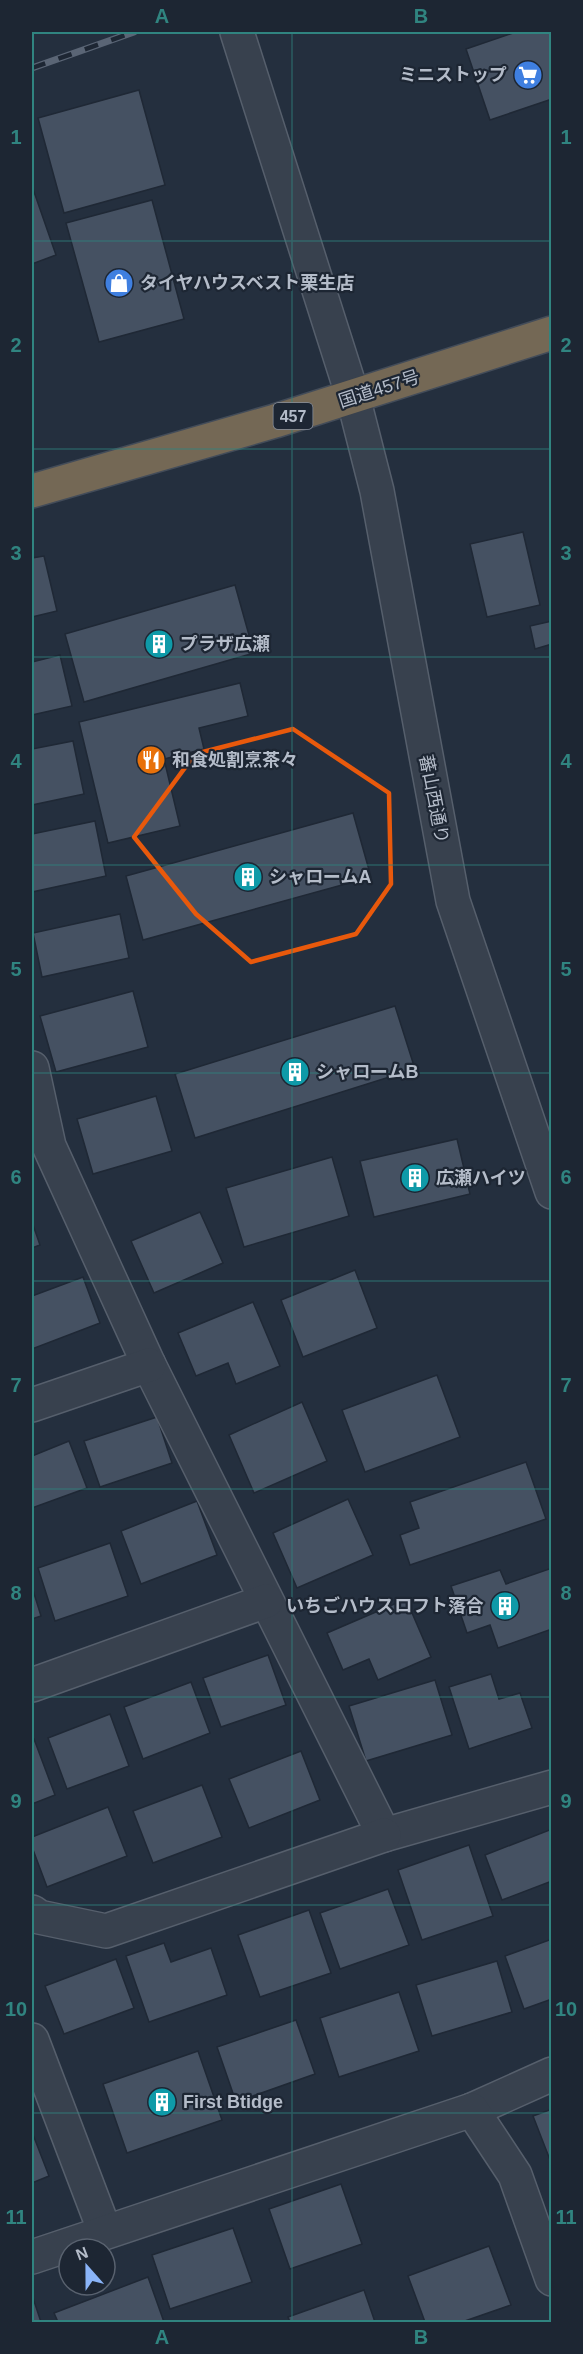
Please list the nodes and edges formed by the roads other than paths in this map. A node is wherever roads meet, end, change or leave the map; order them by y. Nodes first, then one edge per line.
1 (237, 32) edge
2 (552, 333) edge
3 (353, 397) junction
4 (32, 491) edge
5 (32, 1068) edge
6 (40, 1149) edge
7 (552, 1192) edge
8 (148, 1365) junction
9 (32, 1405) edge
10 (266, 1601) junction
11 (32, 1684) edge
12 (552, 1787) edge
13 (384, 1835) junction
14 (32, 1912) edge
15 (32, 2040) edge
16 (552, 2074) edge
17 (472, 2110) junction
18 (105, 2232) junction
19 (32, 2257) edge
20 (552, 2279) edge

1 - 3 street, 蕃山西通り
2 - 3 highway, 国道457号 / 457
3 - 4 highway, 国道457号 / 457
3 - 7 street, 蕃山西通り
5 - 6 street
6 - 8 street
8 - 9 street
8 - 10 street
10 - 11 street
10 - 13 street
12 - 13 street
13 - 14 street
15 - 18 street
16 - 17 street
17 - 18 street
17 - 20 street
18 - 19 street

